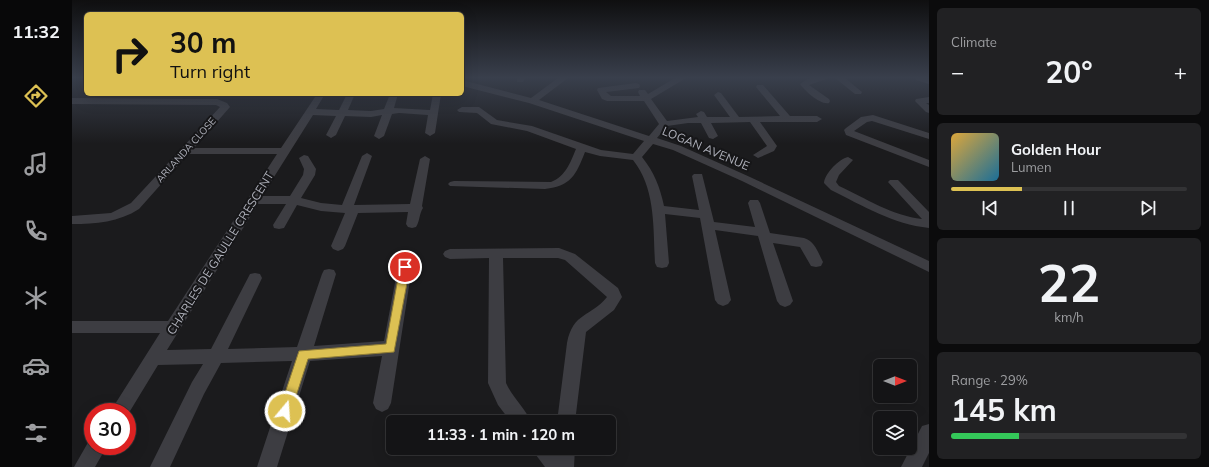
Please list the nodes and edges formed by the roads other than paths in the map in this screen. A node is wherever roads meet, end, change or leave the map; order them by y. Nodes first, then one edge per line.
1 (317, 100) edge
2 (348, 100) edge
3 (392, 100) edge
4 (436, 100) edge
5 (527, 100) edge
6 (648, 100) edge
7 (721, 100) edge
8 (771, 100) edge
9 (929, 100) edge
10 (532, 101) joint
11 (72, 102) edge
12 (462, 110) dead end
13 (929, 110) edge
14 (387, 111) junction
15 (310, 112) junction
16 (342, 112) junction
17 (434, 113) junction
18 (919, 114) dead end
19 (929, 114) edge
20 (703, 117) junction
21 (817, 119) dead end
22 (736, 120) junction
23 (753, 120) junction
24 (788, 120) junction
25 (664, 124) junction
26 (430, 132) dead end
27 (331, 135) dead end
28 (379, 136) dead end
29 (712, 136) dead end
30 (929, 136) edge
31 (652, 139) junction
32 (582, 148) junction
33 (185, 151) junction
34 (284, 151) junction
35 (758, 155) dead end
36 (367, 156) dead end
37 (636, 157) junction
38 (304, 158) dead end
39 (425, 159) dead end
40 (848, 160) dead end
41 (929, 164) edge
42 (698, 176) dead end
43 (894, 182) dead end
44 (454, 184) dead end
45 (254, 200) junction
46 (294, 200) junction
47 (754, 204) dead end
48 (417, 208) junction
49 (658, 208) junction
50 (350, 209) junction
51 (929, 219) edge
52 (72, 220) edge
53 (706, 220) junction
54 (412, 224) dead end
55 (929, 224) edge
56 (279, 225) dead end
57 (764, 234) junction
58 (338, 246) dead end
59 (450, 254) dead end
60 (496, 254) junction
61 (662, 262) dead end
62 (816, 262) dead end
63 (405, 267) dead end
64 (929, 268) edge
65 (329, 274) dead end
66 (255, 278) dead end
67 (723, 300) dead end
68 (784, 301) dead end
69 (72, 327) edge
70 (174, 327) junction
71 (390, 348) junction
72 (304, 354) junction
73 (216, 357) junction
74 (154, 358) junction
75 (125, 403) edge
76 (382, 403) dead end
77 (517, 415) edge
78 (567, 415) edge
79 (929, 433) edge
80 (91, 455) edge
81 (549, 455) edge
82 (565, 455) edge
83 (84, 467) edge
84 (160, 467) edge
85 (267, 467) edge
86 (558, 467) edge
87 (564, 467) edge
88 (911, 467) edge

1 - 15 street, CHARLES DE GAULLE CRESCENT
2 - 16 street
3 - 14 street
4 - 17 street
5 - 10 street, LOGAN AVENUE
6 - 25 street
7 - 22 street
8 - 24 street
9 - 13 street
10 - 31 street, LOGAN AVENUE
11 - 33 street, ARLANDA CLOSE
12 - 32 street
14 - 16 street
14 - 17 street
14 - 28 street
15 - 16 street
15 - 34 street, CHARLES DE GAULLE CRESCENT
16 - 27 street
17 - 26 street
18 - 19 street
20 - 22 street
20 - 25 street
20 - 29 street
21 - 24 street
22 - 23 street
23 - 24 street
23 - 35 street
25 - 31 street
30 - 41 street
31 - 37 street
31 - 64 street, LOGAN AVENUE
32 - 37 street
32 - 44 street
33 - 34 street
33 - 52 street, ARLANDA CLOSE
34 - 45 street, CHARLES DE GAULLE CRESCENT
36 - 50 street
37 - 49 street
38 - 46 street
39 - 48 street
40 - 55 street
42 - 53 street
43 - 51 street
45 - 46 street
45 - 70 street, CHARLES DE GAULLE CRESCENT
46 - 50 street
46 - 56 street
47 - 57 street
48 - 50 street
48 - 54 street
49 - 53 street
49 - 61 street
50 - 58 street
53 - 57 street
53 - 67 street
57 - 62 street
57 - 68 street
59 - 60 street
60 - 77 street
60 - 78 street
63 - 71 street
65 - 72 street
66 - 73 street
69 - 70 street
70 - 74 street, CHARLES DE GAULLE CRESCENT
71 - 72 street
71 - 76 street
72 - 73 street
72 - 85 street
73 - 74 street
73 - 84 street
74 - 75 street, CHARLES DE GAULLE CRESCENT
79 - 88 street
80 - 83 street
81 - 86 street
82 - 87 street

